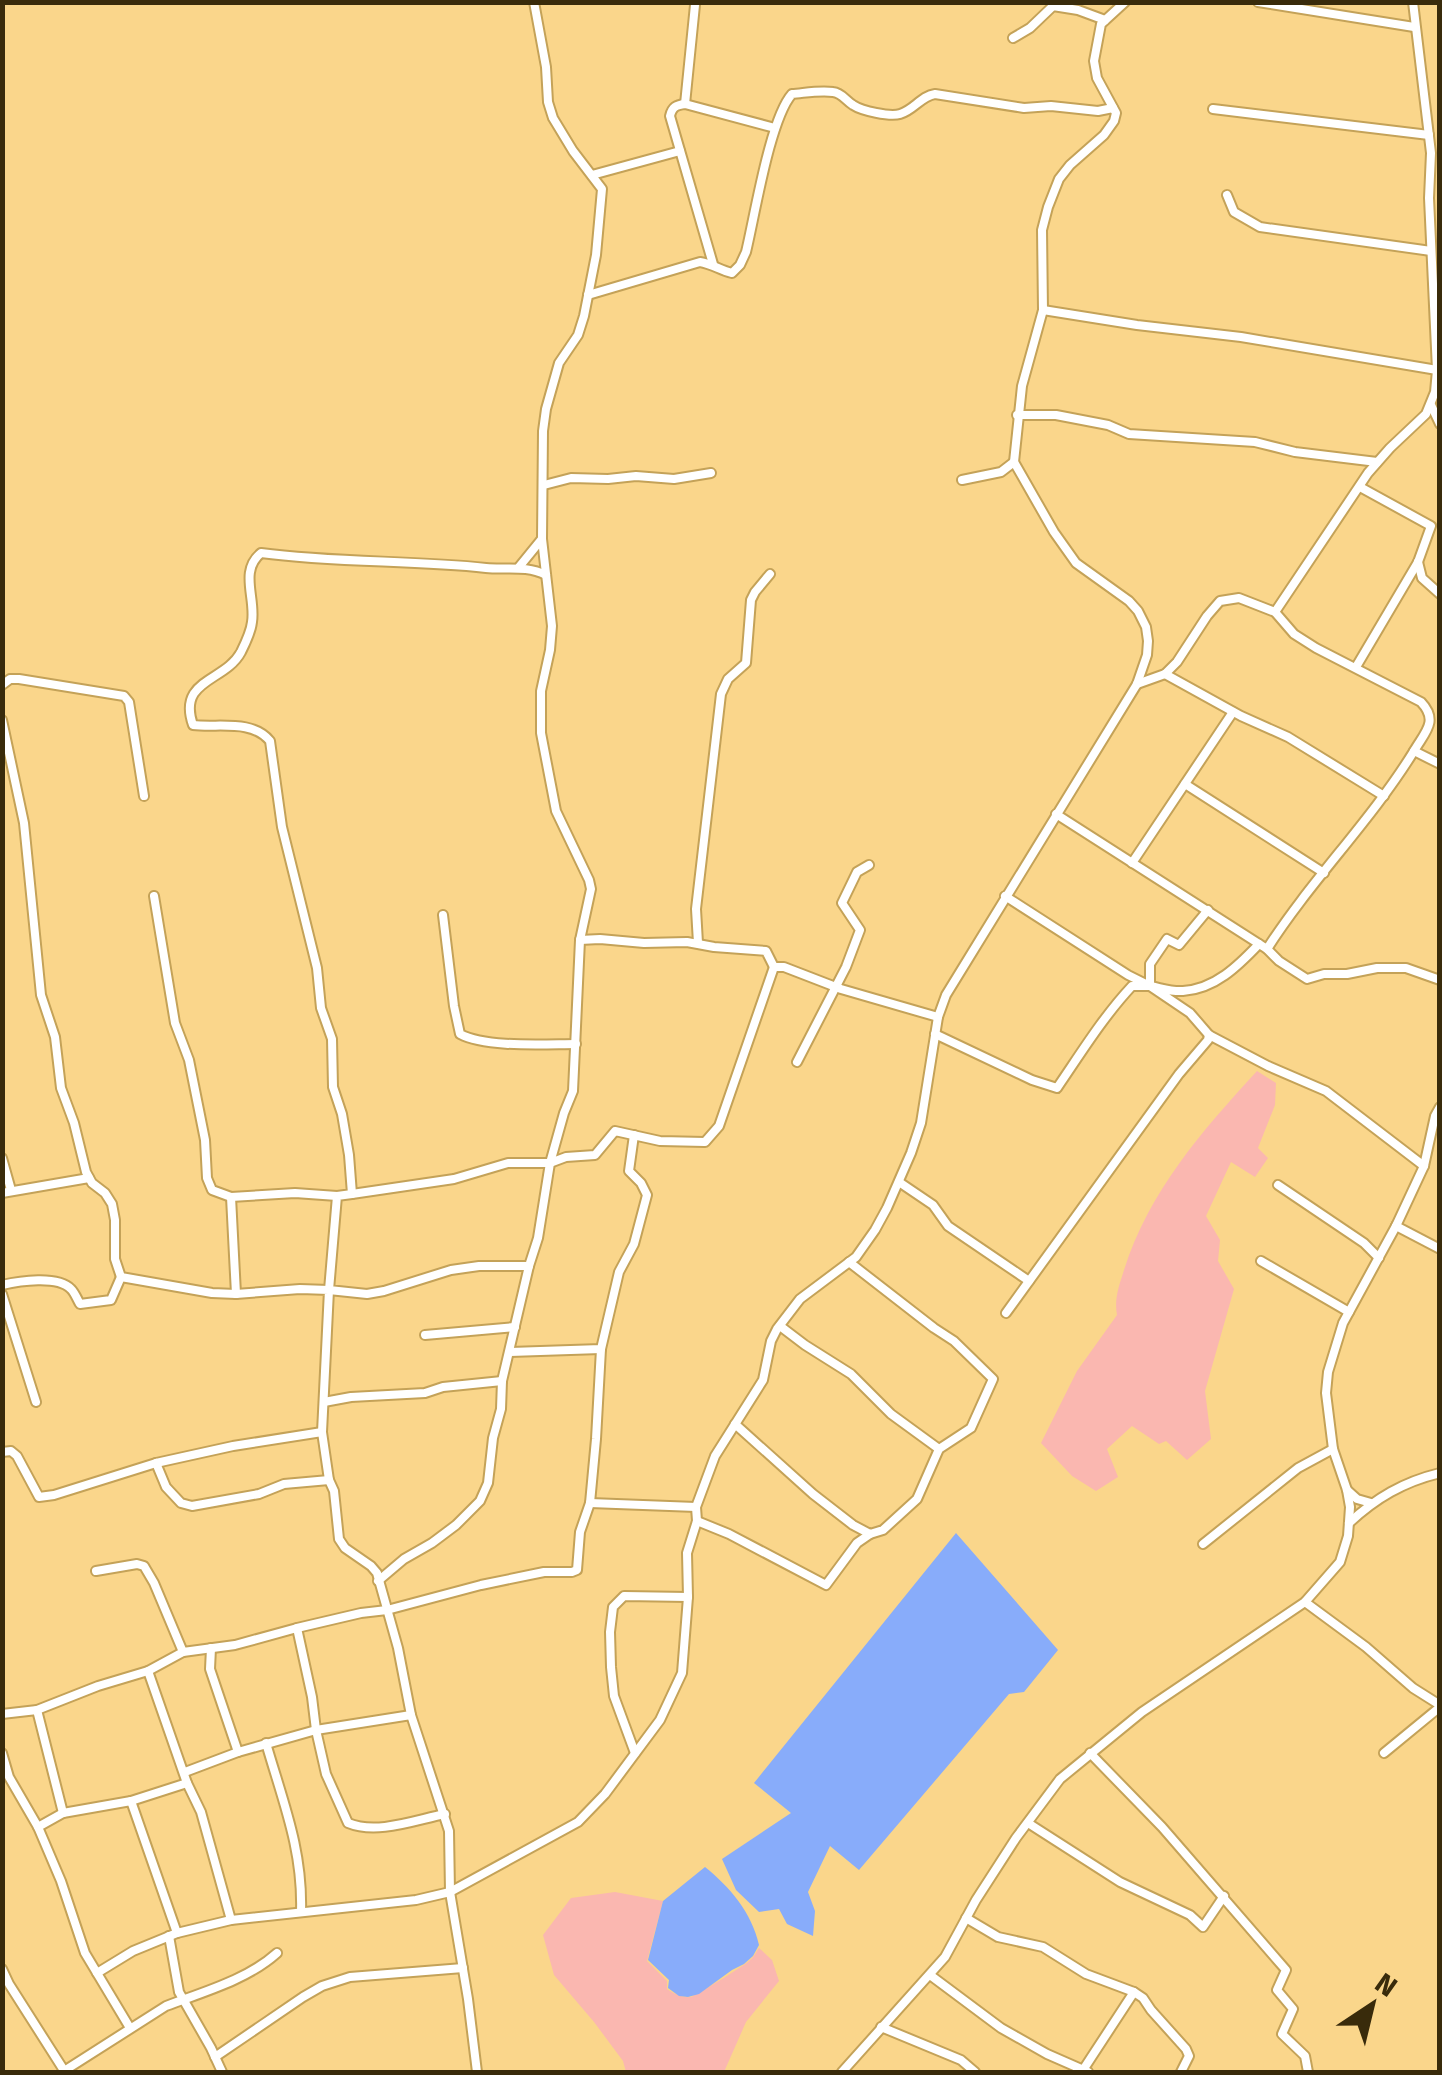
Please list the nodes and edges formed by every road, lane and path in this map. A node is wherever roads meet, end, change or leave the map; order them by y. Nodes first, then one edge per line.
1 (534, 2) edge
2 (1125, 2) edge
3 (1258, 2) edge
4 (1413, 2) edge
5 (695, 4) edge
6 (1105, 20) junction
7 (1414, 27) junction
8 (1012, 38) dead end
9 (685, 104) junction
10 (1114, 108) junction
11 (1213, 109) dead end
12 (775, 128) junction
13 (1429, 135) junction
14 (680, 151) junction
15 (592, 175) junction
16 (1227, 195) dead end
17 (1431, 251) junction
18 (713, 264) junction
19 (588, 295) junction
20 (1042, 310) junction
21 (1438, 370) edge
22 (1431, 405) junction
23 (1017, 416) junction
24 (1440, 424) edge
25 (1014, 462) junction
26 (1377, 462) junction
27 (711, 473) dead end
28 (962, 480) dead end
29 (544, 485) junction
30 (1360, 487) junction
31 (1440, 514) edge
32 (1430, 526) junction
33 (542, 539) junction
34 (1418, 562) junction
35 (519, 567) junction
36 (546, 574) junction
37 (770, 574) dead end
38 (1440, 594) edge
39 (1275, 612) junction
40 (1356, 667) junction
41 (1165, 674) junction
42 (1137, 684) junction
43 (2, 686) edge
44 (1233, 712) junction
45 (2, 720) edge
46 (1414, 752) junction
47 (1440, 764) edge
48 (1185, 784) junction
49 (144, 796) dead end
50 (1384, 796) junction
51 (1056, 814) junction
52 (1132, 863) junction
53 (869, 865) dead end
54 (1324, 873) junction
55 (154, 896) dead end
56 (1005, 896) junction
57 (1208, 910) junction
58 (443, 915) dead end
59 (580, 940) junction
60 (698, 943) junction
61 (1262, 947) junction
62 (774, 968) junction
63 (1440, 980) edge
64 (1150, 986) junction
65 (834, 987) junction
66 (938, 1017) junction
67 (935, 1034) junction
68 (1209, 1035) junction
69 (576, 1044) junction
70 (797, 1062) dead end
71 (1440, 1106) edge
72 (634, 1135) junction
73 (1435, 1145) edge
74 (2, 1158) edge
75 (550, 1164) junction
76 (1424, 1166) junction
77 (89, 1178) junction
78 (899, 1182) junction
79 (1278, 1185) dead end
80 (7, 1192) edge
81 (352, 1194) junction
82 (336, 1196) junction
83 (231, 1197) junction
84 (1396, 1226) junction
85 (1440, 1249) edge
86 (1378, 1258) junction
87 (1261, 1261) dead end
88 (849, 1262) junction
89 (529, 1266) junction
90 (122, 1278) junction
91 (1029, 1281) junction
92 (2, 1285) edge
93 (329, 1290) junction
94 (2, 1294) edge
95 (236, 1294) junction
96 (1006, 1312) dead end
97 (1348, 1312) junction
98 (780, 1326) junction
99 (514, 1327) junction
100 (425, 1336) dead end
101 (601, 1349) junction
102 (510, 1352) junction
103 (502, 1381) junction
104 (36, 1402) dead end
105 (324, 1402) junction
106 (735, 1424) junction
107 (322, 1432) junction
108 (939, 1449) junction
109 (1333, 1449) junction
110 (2, 1452) edge
111 (156, 1463) junction
112 (1440, 1473) edge
113 (328, 1480) junction
114 (1346, 1490) junction
115 (590, 1503) junction
116 (1371, 1503) junction
117 (696, 1507) junction
118 (697, 1521) junction
119 (1349, 1524) junction
120 (870, 1534) junction
121 (1204, 1544) dead end
122 (96, 1571) dead end
123 (378, 1581) junction
124 (688, 1597) junction
125 (1305, 1602) junction
126 (388, 1610) junction
127 (296, 1628) junction
128 (210, 1648) junction
129 (183, 1652) junction
130 (148, 1671) junction
131 (1440, 1706) edge
132 (37, 1710) junction
133 (2, 1714) edge
134 (411, 1715) junction
135 (316, 1730) junction
136 (266, 1743) junction
137 (2, 1752) edge
138 (238, 1752) junction
139 (1090, 1753) junction
140 (1384, 1753) dead end
141 (635, 1754) junction
142 (185, 1772) junction
143 (188, 1783) junction
144 (131, 1801) junction
145 (63, 1814) junction
146 (444, 1814) junction
147 (1028, 1822) junction
148 (38, 1827) junction
149 (450, 1892) junction
150 (1224, 1896) junction
151 (301, 1912) junction
152 (966, 1918) junction
153 (231, 1920) junction
154 (173, 1934) junction
155 (277, 1953) dead end
156 (463, 1968) junction
157 (2, 1970) edge
158 (97, 1973) junction
159 (930, 1975) junction
160 (1134, 1992) junction
161 (185, 2001) junction
162 (881, 2027) junction
163 (130, 2028) junction
164 (215, 2057) junction
165 (64, 2072) edge
166 (222, 2072) edge
167 (477, 2072) edge
168 (842, 2072) edge
169 (974, 2072) edge
170 (1085, 2072) edge
171 (1181, 2072) edge
172 (1308, 2072) edge

1 - 15 street
2 - 6 street
3 - 7 street
4 - 7 street
5 - 9 street
6 - 8 street
6 - 10 street
7 - 13 street
9 - 12 street
9 - 14 street
10 - 12 street
10 - 20 street
11 - 13 street
12 - 18 street
13 - 17 street
14 - 15 street
14 - 18 street
15 - 19 street
16 - 17 street
17 - 21 street
18 - 19 street
19 - 29 street
20 - 21 street
20 - 23 street
21 - 22 street
22 - 24 street
22 - 26 street
23 - 25 street
23 - 26 street
25 - 28 street
25 - 42 street
26 - 30 street
27 - 29 street
29 - 33 street
30 - 32 street
30 - 39 street
31 - 32 street
32 - 34 street
33 - 35 street
33 - 36 street
34 - 38 street
34 - 40 street
35 - 36 street
35 - 81 street
36 - 59 street
37 - 60 street
39 - 40 street
39 - 41 street
40 - 46 street
41 - 42 street
41 - 44 street
42 - 51 street
43 - 49 street
44 - 48 street
44 - 50 street
45 - 77 street
46 - 47 street
46 - 50 street
48 - 52 street
48 - 54 street
50 - 54 street
51 - 52 street
51 - 56 street
52 - 57 street
53 - 65 street
54 - 61 street
55 - 83 street
56 - 64 street
56 - 66 street
57 - 61 street
57 - 64 street
58 - 69 street
59 - 60 street
59 - 69 street
60 - 62 street
61 - 63 street
61 - 64 street
62 - 65 street
62 - 72 street
64 - 67 street
64 - 68 street
65 - 66 street
65 - 70 street
66 - 67 street
67 - 78 street
68 - 76 street
68 - 91 street
69 - 75 street
71 - 73 street
72 - 75 street
72 - 101 street
73 - 76 street
74 - 80 street
75 - 81 street
75 - 89 street
76 - 84 street
77 - 80 street
77 - 90 street
78 - 88 street
78 - 91 street
79 - 86 street
81 - 82 street
82 - 83 street
82 - 93 street
83 - 95 street
84 - 85 street
84 - 86 street
86 - 97 street
87 - 97 street
88 - 98 street
88 - 108 street
89 - 93 street
89 - 99 street
90 - 92 street
90 - 95 street
91 - 96 street
93 - 95 street
93 - 105 street
94 - 104 street
97 - 109 street
98 - 106 street
98 - 108 street
99 - 100 street
99 - 102 street
101 - 102 street
101 - 115 street
102 - 103 street
103 - 105 street
103 - 123 street
105 - 107 street
106 - 117 street
106 - 120 street
107 - 111 street
107 - 113 street
108 - 120 street
109 - 114 street
109 - 121 street
110 - 111 street
111 - 113 street
112 - 116 street
113 - 123 street
114 - 116 street
114 - 119 street
115 - 117 street
115 - 126 street
116 - 119 street
117 - 118 street
118 - 120 street
118 - 124 street
119 - 125 street
122 - 129 street
123 - 126 street
124 - 141 street
124 - 141 street
125 - 131 street
125 - 139 street
126 - 127 street
126 - 134 street
127 - 128 street
127 - 135 street
128 - 129 street
128 - 138 street
129 - 130 street
130 - 132 street
130 - 142 street
131 - 140 street
132 - 133 street
132 - 145 street
134 - 135 street
134 - 146 street
135 - 136 street
135 - 146 street
136 - 138 street
136 - 151 street
137 - 148 street
138 - 142 street
139 - 147 street
139 - 150 street
141 - 149 street
142 - 143 street
143 - 144 street
143 - 153 street
144 - 145 street
144 - 154 street
145 - 148 street
146 - 149 street
147 - 150 street
147 - 152 street
148 - 158 street
149 - 151 street
149 - 156 street
150 - 172 street
151 - 153 street
152 - 159 street
152 - 160 street
153 - 154 street
154 - 158 street
154 - 161 street
155 - 161 street
156 - 164 street
156 - 167 street
157 - 165 street
158 - 163 street
159 - 162 street
159 - 170 street
160 - 170 street
160 - 171 street
161 - 163 street
161 - 164 street
162 - 168 street
162 - 169 street
163 - 165 street
164 - 166 street

